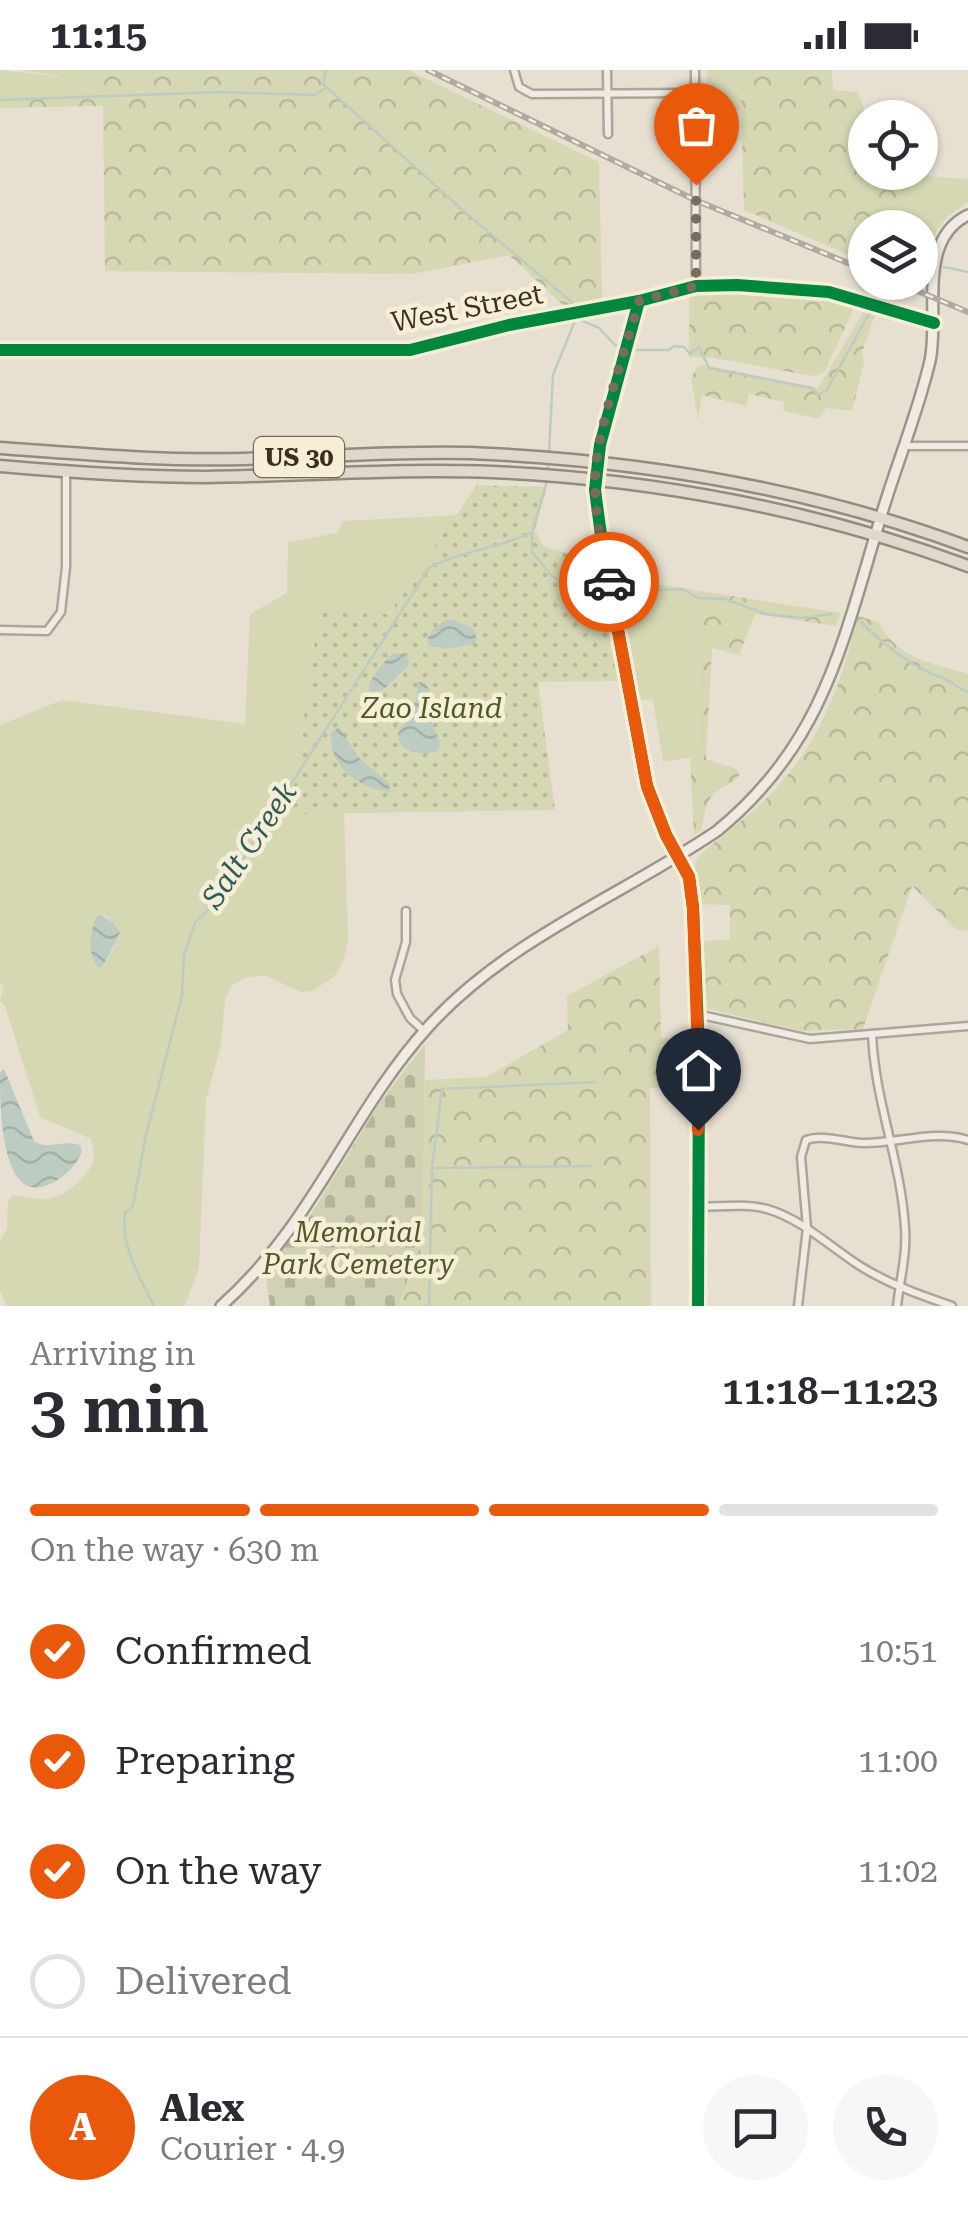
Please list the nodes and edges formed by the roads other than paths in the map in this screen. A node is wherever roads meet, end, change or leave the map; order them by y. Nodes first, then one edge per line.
1 (514, 70) edge
2 (607, 70) edge
3 (695, 70) edge
4 (695, 93) junction
5 (608, 94) junction
6 (608, 134) dead end
7 (968, 215) edge
8 (696, 286) junction
9 (639, 301) junction
10 (934, 324) junction
11 (0, 350) edge
12 (903, 446) junction
13 (968, 446) edge
14 (0, 448) edge
15 (596, 460) junction
16 (0, 466) edge
17 (66, 472) junction
18 (595, 480) junction
19 (880, 519) junction
20 (875, 536) junction
21 (968, 547) edge
22 (968, 566) edge
23 (0, 630) edge
24 (679, 857) junction
25 (406, 912) dead end
26 (697, 1014) junction
27 (968, 1026) edge
28 (424, 1032) junction
29 (872, 1034) junction
30 (968, 1140) edge
31 (889, 1142) junction
32 (697, 1206) junction
33 (806, 1228) junction
34 (899, 1288) junction
35 (221, 1306) edge
36 (698, 1306) edge
37 (798, 1306) edge
38 (896, 1306) edge
39 (952, 1306) edge

1 - 5 street
2 - 5 street
3 - 4 street
4 - 5 street
4 - 8 street
5 - 6 street
7 - 10 main road
8 - 9 street, West Street
8 - 10 street, West Street
9 - 11 street, West Street
9 - 15 street
10 - 12 main road
12 - 13 street
12 - 19 main road
14 - 15 highway, US 30
15 - 18 street
15 - 19 highway, US 30
16 - 17 highway, US 30
17 - 18 highway, US 30
17 - 23 street
18 - 20 highway, US 30
18 - 24 street
19 - 20 main road
19 - 21 highway, US 30
20 - 22 highway, US 30
20 - 24 main road
24 - 26 street
24 - 28 main road
25 - 28 street
26 - 29 street
26 - 32 street
27 - 29 street
28 - 35 main road
29 - 31 street
30 - 31 street
31 - 33 street
31 - 34 street
32 - 33 street
32 - 36 street
33 - 34 street
33 - 37 street
34 - 38 street
34 - 39 street

